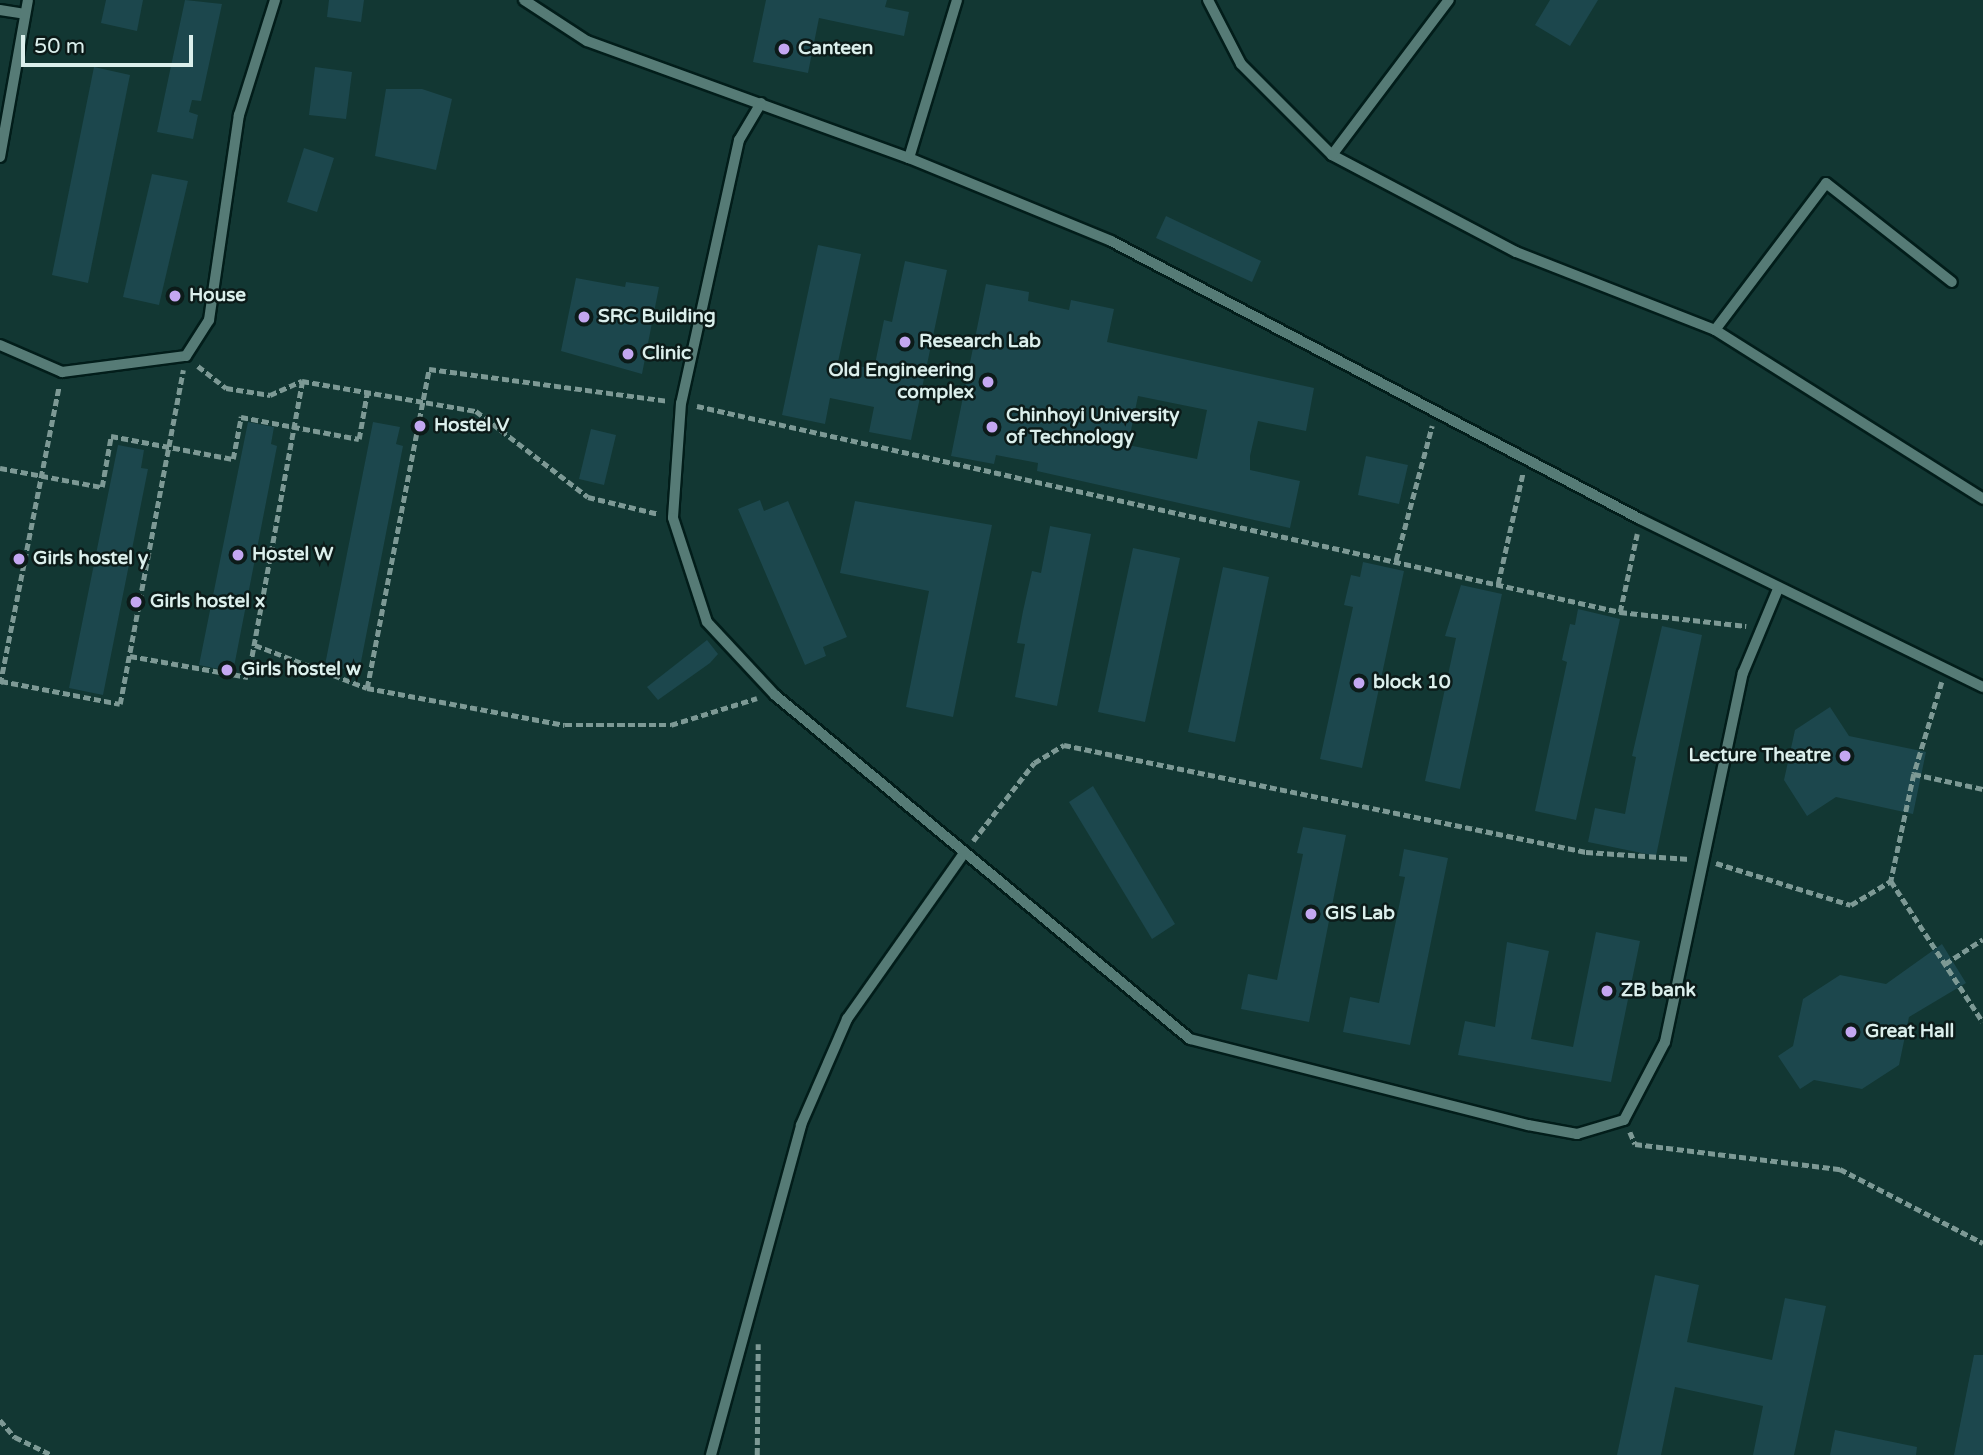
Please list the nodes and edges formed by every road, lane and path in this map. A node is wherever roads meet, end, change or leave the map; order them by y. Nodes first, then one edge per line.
1 (28, 0) edge
2 (275, 0) edge
3 (524, 0) edge
4 (957, 0) edge
5 (1208, 0) edge
6 (1449, 0) edge
7 (0, 10) edge
8 (25, 14) junction
9 (761, 103) junction
10 (1332, 155) junction
11 (0, 157) edge
12 (909, 158) junction
13 (1952, 282) dead end
14 (1715, 330) junction
15 (0, 345) edge
16 (186, 356) junction
17 (62, 372) junction
18 (302, 381) junction
19 (367, 393) junction
20 (423, 401) junction
21 (681, 403) junction
22 (1437, 412) junction
23 (296, 428) junction
24 (169, 447) junction
25 (1528, 460) junction
26 (0, 468) edge
27 (40, 476) junction
28 (1983, 499) edge
29 (673, 518) junction
30 (1640, 519) junction
31 (1396, 560) junction
32 (1498, 584) junction
33 (1778, 589) junction
34 (1620, 612) junction
35 (1759, 627) junction
36 (255, 645) junction
37 (130, 656) junction
38 (1946, 670) junction
39 (0, 682) edge
40 (1983, 687) edge
41 (368, 688) junction
42 (775, 695) junction
43 (1914, 774) junction
44 (1983, 789) edge
45 (964, 853) junction
46 (1703, 860) junction
47 (1891, 881) junction
48 (1983, 939) edge
49 (1945, 964) junction
50 (1983, 1022) edge
51 (1624, 1120) junction
52 (1983, 1243) edge
53 (747, 1321) junction
54 (0, 1420) edge
55 (52, 1455) edge
56 (710, 1455) edge
57 (757, 1455) edge

1 - 8 lane
2 - 16 lane
3 - 9 lane
4 - 12 lane
5 - 10 lane
6 - 10 lane
7 - 8 lane
8 - 11 lane
9 - 12 lane
9 - 21 lane
10 - 14 lane
12 - 22 lane
13 - 14 lane
14 - 28 lane
15 - 17 lane
16 - 17 lane
16 - 18 path
16 - 24 path
17 - 27 path
18 - 19 path
18 - 23 path
19 - 20 path
19 - 23 path
20 - 21 path
20 - 29 path
20 - 41 path
21 - 29 lane
21 - 31 path
22 - 25 lane
22 - 31 path
23 - 24 path
23 - 36 path
24 - 27 path
24 - 37 path
25 - 30 lane
25 - 32 path
26 - 27 path
27 - 39 path
29 - 42 lane
30 - 33 lane
30 - 34 path
31 - 32 path
32 - 34 path
33 - 35 lane
33 - 38 lane
34 - 35 path
35 - 46 lane
36 - 37 path
36 - 41 path
37 - 39 path
38 - 40 lane
38 - 43 path
41 - 42 path
42 - 45 lane
43 - 44 path
43 - 47 path
45 - 46 path
45 - 51 lane
45 - 53 lane
46 - 47 path
46 - 51 lane
47 - 49 path
48 - 49 path
49 - 50 path
51 - 52 path
53 - 56 lane
53 - 57 path
54 - 55 path

